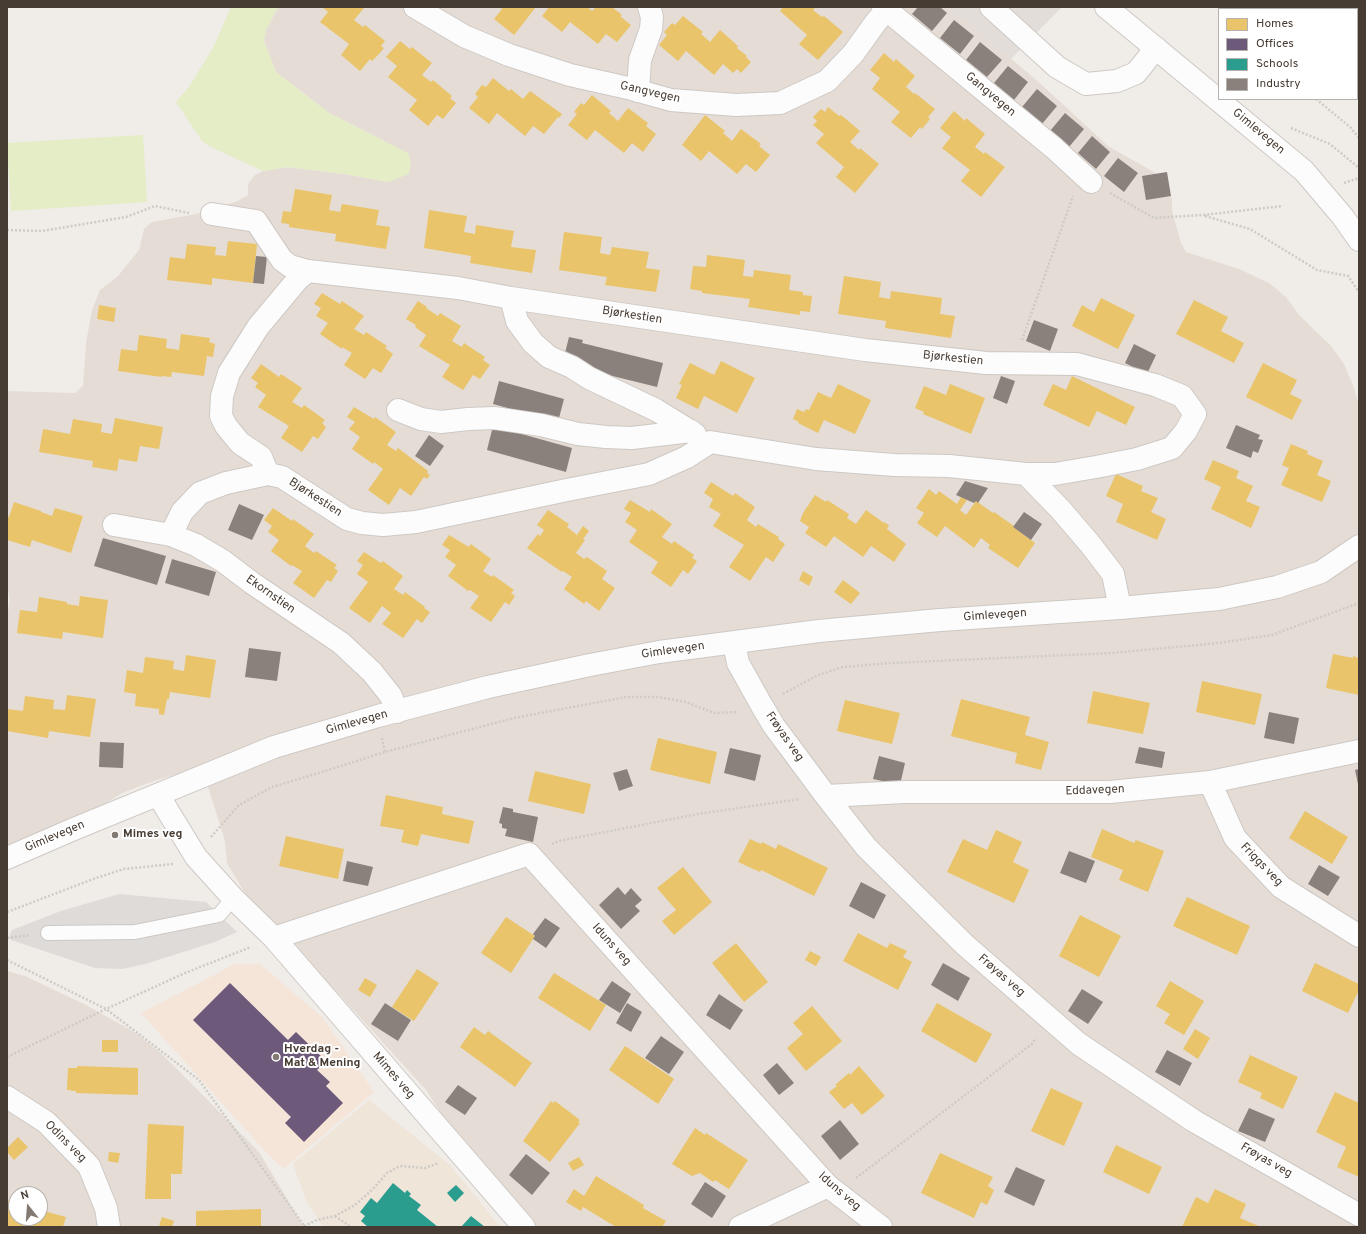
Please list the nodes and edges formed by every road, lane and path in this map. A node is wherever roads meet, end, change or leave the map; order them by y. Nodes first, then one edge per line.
1 (415, 7) edge
2 (649, 7) edge
3 (991, 7) edge
4 (1106, 7) edge
5 (886, 8) edge
6 (1156, 48) junction
7 (638, 91) junction
8 (1218, 100) edge
9 (1219, 100) edge
10 (1317, 100) edge
11 (1288, 127) dead end
12 (1359, 138) edge
13 (1359, 168) edge
14 (1086, 177) junction
15 (1359, 178) edge
16 (1338, 186) dead end
17 (1283, 206) dead end
18 (212, 214) joint
19 (1203, 215) junction
20 (7, 230) edge
21 (1359, 240) edge
22 (308, 271) junction
23 (1359, 292) edge
24 (511, 298) junction
25 (1018, 363) junction
26 (398, 410) dead end
27 (691, 431) junction
28 (710, 442) junction
29 (268, 474) junction
30 (1026, 474) junction
31 (114, 525) dead end
32 (171, 535) junction
33 (1359, 546) edge
34 (1359, 603) edge
35 (1120, 608) junction
36 (734, 643) junction
37 (762, 706) junction
38 (397, 712) junction
39 (1359, 751) edge
40 (1210, 782) junction
41 (158, 795) junction
42 (826, 796) junction
43 (529, 854) junction
44 (196, 857) junction
45 (7, 858) edge
46 (233, 898) junction
47 (7, 912) edge
48 (48, 933) dead end
49 (1359, 936) edge
50 (274, 938) junction
51 (7, 960) edge
52 (106, 1009) junction
53 (1050, 1019) junction
54 (7, 1057) edge
55 (7, 1097) edge
56 (458, 1151) junction
57 (828, 1186) junction
58 (1359, 1215) edge
59 (336, 1216) junction
60 (305, 1226) edge
61 (109, 1227) edge
62 (351, 1227) edge
63 (524, 1227) edge
64 (740, 1227) edge
65 (881, 1227) edge

1 - 7 street, Gangvegen
2 - 7 street
3 - 6 street
4 - 6 street, Gimlevegen
5 - 7 street, Gangvegen
5 - 14 street, Gangvegen
6 - 8 street, Gimlevegen
9 - 21 street, Gimlevegen
10 - 12 path
11 - 13 path
14 - 19 path
14 - 25 path
15 - 16 path
17 - 19 path
18 - 20 path
18 - 22 street, Bjørkestien
19 - 23 path
22 - 24 street, Bjørkestien
22 - 29 street
24 - 25 street, Bjørkestien
24 - 27 street, Bjørkestien
25 - 30 street, Bjørkestien
26 - 27 street
27 - 28 street, Bjørkestien
28 - 29 street, Bjørkestien
28 - 30 street, Bjørkestien
29 - 32 street
30 - 35 street
31 - 32 street, Ekornstien
32 - 38 street, Ekornstien
33 - 35 street, Gimlevegen
34 - 37 path
35 - 36 street, Gimlevegen
36 - 37 street, Frøyas veg
36 - 38 street, Gimlevegen
37 - 42 street, Frøyas veg
37 - 44 path
38 - 41 street, Gimlevegen
39 - 40 street, Eddavegen
40 - 42 street, Eddavegen
40 - 49 street, Friggs veg
41 - 44 street, Mimes veg
41 - 45 street, Gimlevegen
42 - 43 path
42 - 53 street, Frøyas veg
43 - 50 street
43 - 57 street, Iduns veg
44 - 46 street, Mimes veg
44 - 47 path
46 - 48 lane
46 - 50 street, Mimes veg
50 - 52 path
50 - 56 street, Mimes veg
51 - 52 path
52 - 54 path
52 - 60 path
53 - 57 path
53 - 58 street, Frøyas veg
55 - 61 street, Odins veg
56 - 59 path
56 - 63 street, Mimes veg
57 - 64 street
57 - 65 street, Iduns veg
59 - 60 path
59 - 62 path

